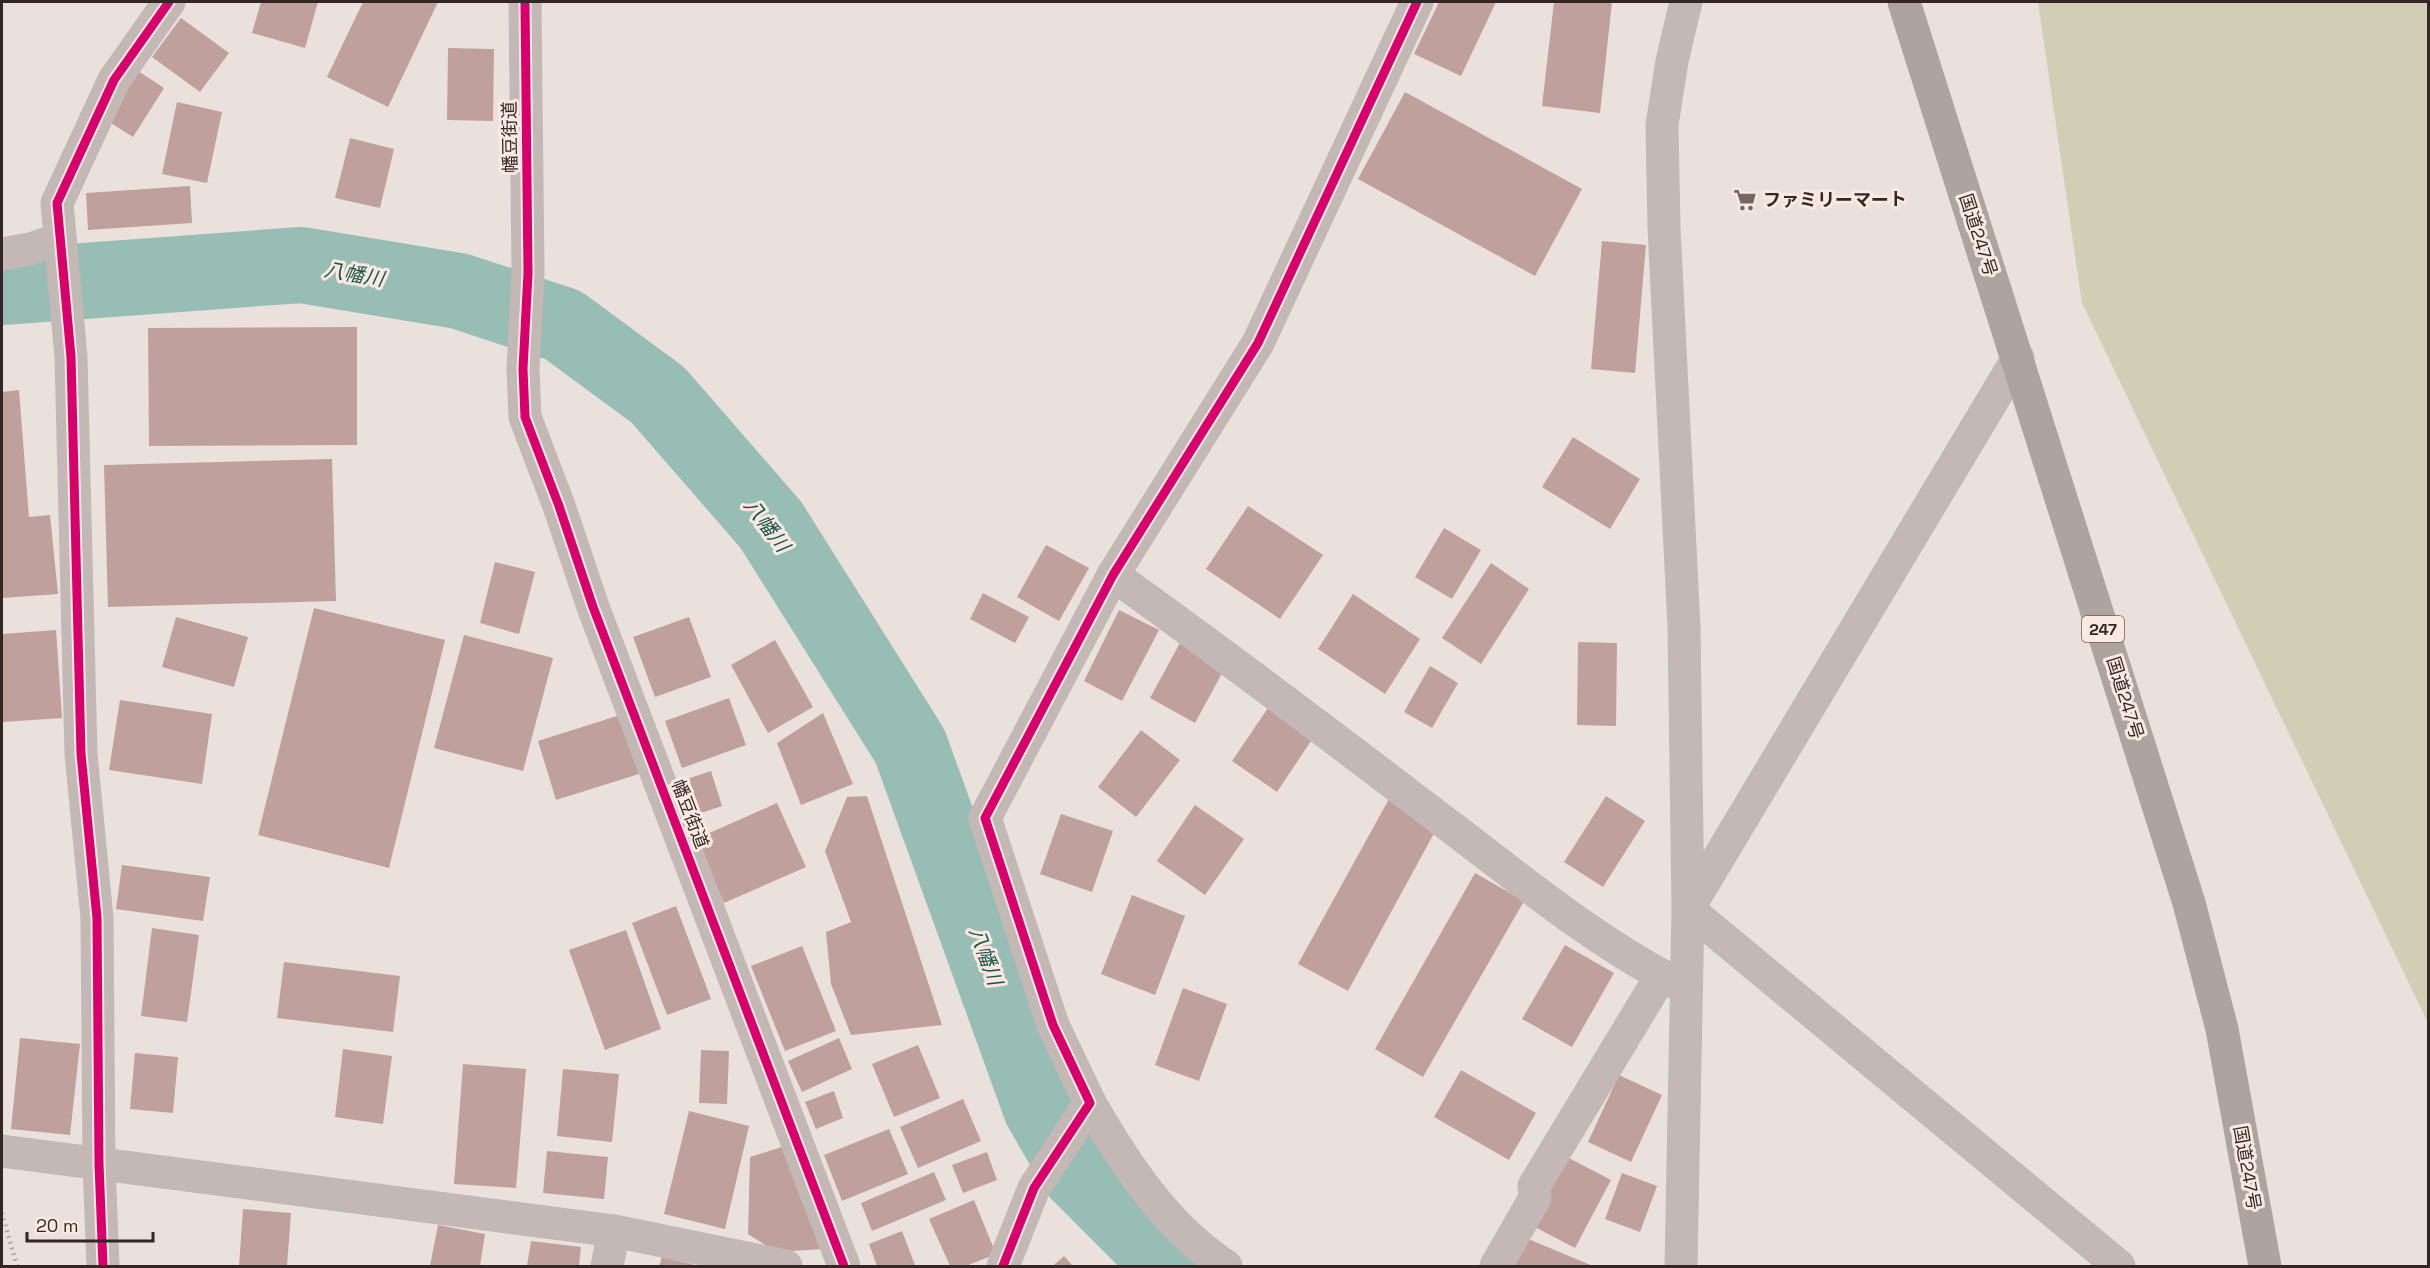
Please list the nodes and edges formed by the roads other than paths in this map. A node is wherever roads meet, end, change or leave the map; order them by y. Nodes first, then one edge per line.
1 (169, 2) edge
2 (525, 2) edge
3 (1417, 2) edge
4 (1686, 2) edge
5 (1904, 2) edge
6 (59, 238) junction
7 (2, 254) edge
8 (2018, 358) junction
9 (1113, 575) junction
10 (1688, 909) junction
11 (1673, 982) junction
12 (1088, 1105) junction
13 (2, 1151) edge
14 (99, 1164) junction
15 (614, 1231) junction
16 (103, 1266) edge
17 (607, 1266) edge
18 (786, 1266) edge
19 (843, 1266) edge
20 (1003, 1266) edge
21 (1226, 1266) edge
22 (1496, 1266) edge
23 (1681, 1266) edge
24 (2119, 1266) edge
25 (2265, 1266) edge

1 - 6 street
2 - 19 street, 幡豆街道
3 - 9 street
4 - 10 street
5 - 8 highway, 国道247号 / 247
6 - 7 street
6 - 14 street
8 - 10 street
8 - 25 highway, 国道247号 / 247
9 - 11 street
9 - 12 street
10 - 11 street
10 - 24 street
11 - 22 street
11 - 23 street
12 - 20 street
12 - 21 street
13 - 14 street
14 - 15 street
14 - 16 street
15 - 17 street
15 - 18 street

